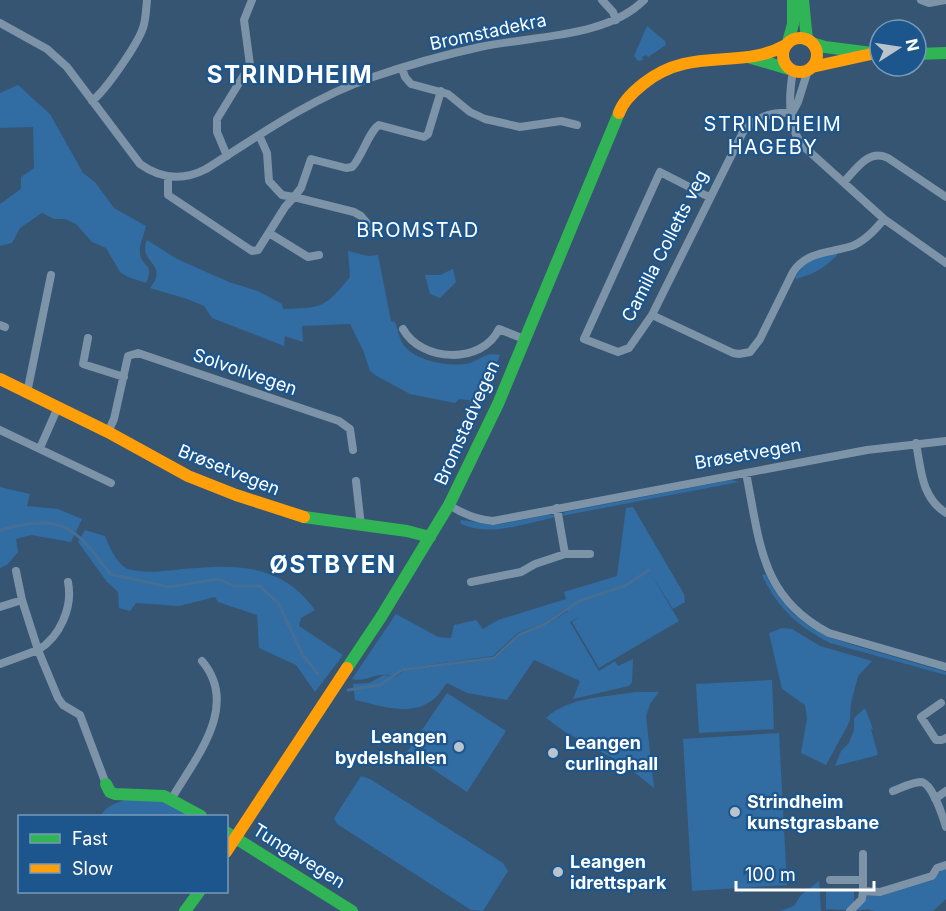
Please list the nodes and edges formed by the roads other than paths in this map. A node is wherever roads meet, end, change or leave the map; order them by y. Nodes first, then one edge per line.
1 (147, 0) edge
2 (252, 0) edge
3 (602, 0) edge
4 (644, 0) edge
5 (793, 0) edge
6 (803, 0) edge
7 (921, 0) edge
8 (946, 0) edge
9 (616, 20) junction
10 (0, 23) edge
11 (810, 41) junction
12 (787, 44) junction
13 (868, 52) edge
14 (946, 53) edge
15 (928, 54) edge
16 (868, 56) edge
17 (748, 57) junction
18 (402, 68) junction
19 (810, 69) junction
20 (791, 70) junction
21 (441, 91) junction
22 (93, 101) junction
23 (792, 113) junction
24 (577, 125) dead end
25 (259, 135) junction
26 (227, 156) junction
27 (168, 177) junction
28 (844, 182) junction
29 (294, 196) junction
30 (709, 196) junction
31 (946, 196) edge
32 (884, 219) junction
33 (372, 229) dead end
34 (269, 233) junction
35 (319, 255) dead end
36 (946, 263) edge
37 (51, 274) dead end
38 (652, 315) junction
39 (403, 329) dead end
40 (88, 338) dead end
41 (524, 339) junction
42 (124, 377) junction
43 (0, 379) edge
44 (27, 393) junction
45 (58, 407) junction
46 (0, 430) edge
47 (108, 432) junction
48 (946, 441) edge
49 (916, 443) junction
50 (40, 448) junction
51 (353, 450) dead end
52 (746, 473) junction
53 (356, 481) dead end
54 (111, 483) dead end
55 (449, 505) junction
56 (558, 508) junction
57 (946, 513) edge
58 (361, 526) junction
59 (427, 543) junction
60 (565, 554) junction
61 (590, 554) dead end
62 (16, 571) dead end
63 (68, 582) dead end
64 (471, 582) dead end
65 (22, 600) junction
66 (0, 607) edge
67 (38, 650) junction
68 (202, 661) dead end
69 (0, 664) edge
70 (946, 667) edge
71 (941, 703) dead end
72 (946, 738) edge
73 (106, 784) joint
74 (893, 791) dead end
75 (946, 791) edge
76 (172, 798) junction
77 (935, 799) junction
78 (199, 815) edge
79 (946, 827) edge
80 (231, 835) edge
81 (863, 854) dead end
82 (946, 866) edge
83 (830, 880) dead end
84 (863, 880) junction
85 (863, 891) junction
86 (198, 893) edge
87 (185, 911) edge
88 (352, 911) edge
89 (850, 911) edge

1 - 22 street
2 - 26 street
3 - 9 street
4 - 9 street, Bromstadekra
5 - 12 street
6 - 11 street
7 - 8 street
9 - 18 street, Bromstadekra
10 - 22 street
11 - 12 street
11 - 13 street
11 - 19 street
12 - 17 street, Bromstadvegen
12 - 20 street
14 - 15 street
16 - 19 street
17 - 20 street, Bromstadvegen
17 - 41 street, Bromstadvegen
18 - 21 street
18 - 25 street, Bromstadekra
19 - 20 street
19 - 23 street
20 - 23 street
21 - 24 street
21 - 29 street
22 - 27 street
23 - 28 street
23 - 30 street, Camilla Colletts veg
25 - 26 street, Bromstadekra
25 - 29 street
26 - 27 street, Bromstadekra
27 - 34 street
28 - 31 street
28 - 32 street
29 - 33 street
29 - 34 street
30 - 38 street, Camilla Colletts veg
30 - 38 street, Camilla Colletts veg
32 - 36 street
32 - 38 street
34 - 35 street
37 - 44 street
39 - 41 street
40 - 42 street
41 - 55 street, Bromstadvegen
42 - 47 street, Solvollvegen
42 - 51 street, Solvollvegen
43 - 44 street, Brøsetvegen
44 - 45 street, Brøsetvegen
45 - 47 street, Brøsetvegen
45 - 50 street
46 - 50 street
47 - 58 street, Brøsetvegen
48 - 49 street, Brøsetvegen
49 - 52 street, Brøsetvegen
49 - 57 street
50 - 54 street
52 - 56 street, Brøsetvegen
52 - 70 street
53 - 58 street
55 - 56 street, Brøsetvegen
55 - 59 street, Bromstadvegen
56 - 60 street
58 - 59 street, Brøsetvegen
59 - 80 street, Bromstadvegen
60 - 61 street
60 - 64 street
62 - 65 street
63 - 67 street
65 - 66 street
65 - 67 street
67 - 69 street
67 - 73 street
68 - 76 street
71 - 72 street
73 - 76 street
74 - 77 street
75 - 77 street
76 - 78 street
77 - 79 street
80 - 88 street, Tungavegen
81 - 84 street
82 - 85 street
83 - 84 street
84 - 85 street
85 - 89 street
86 - 87 street

